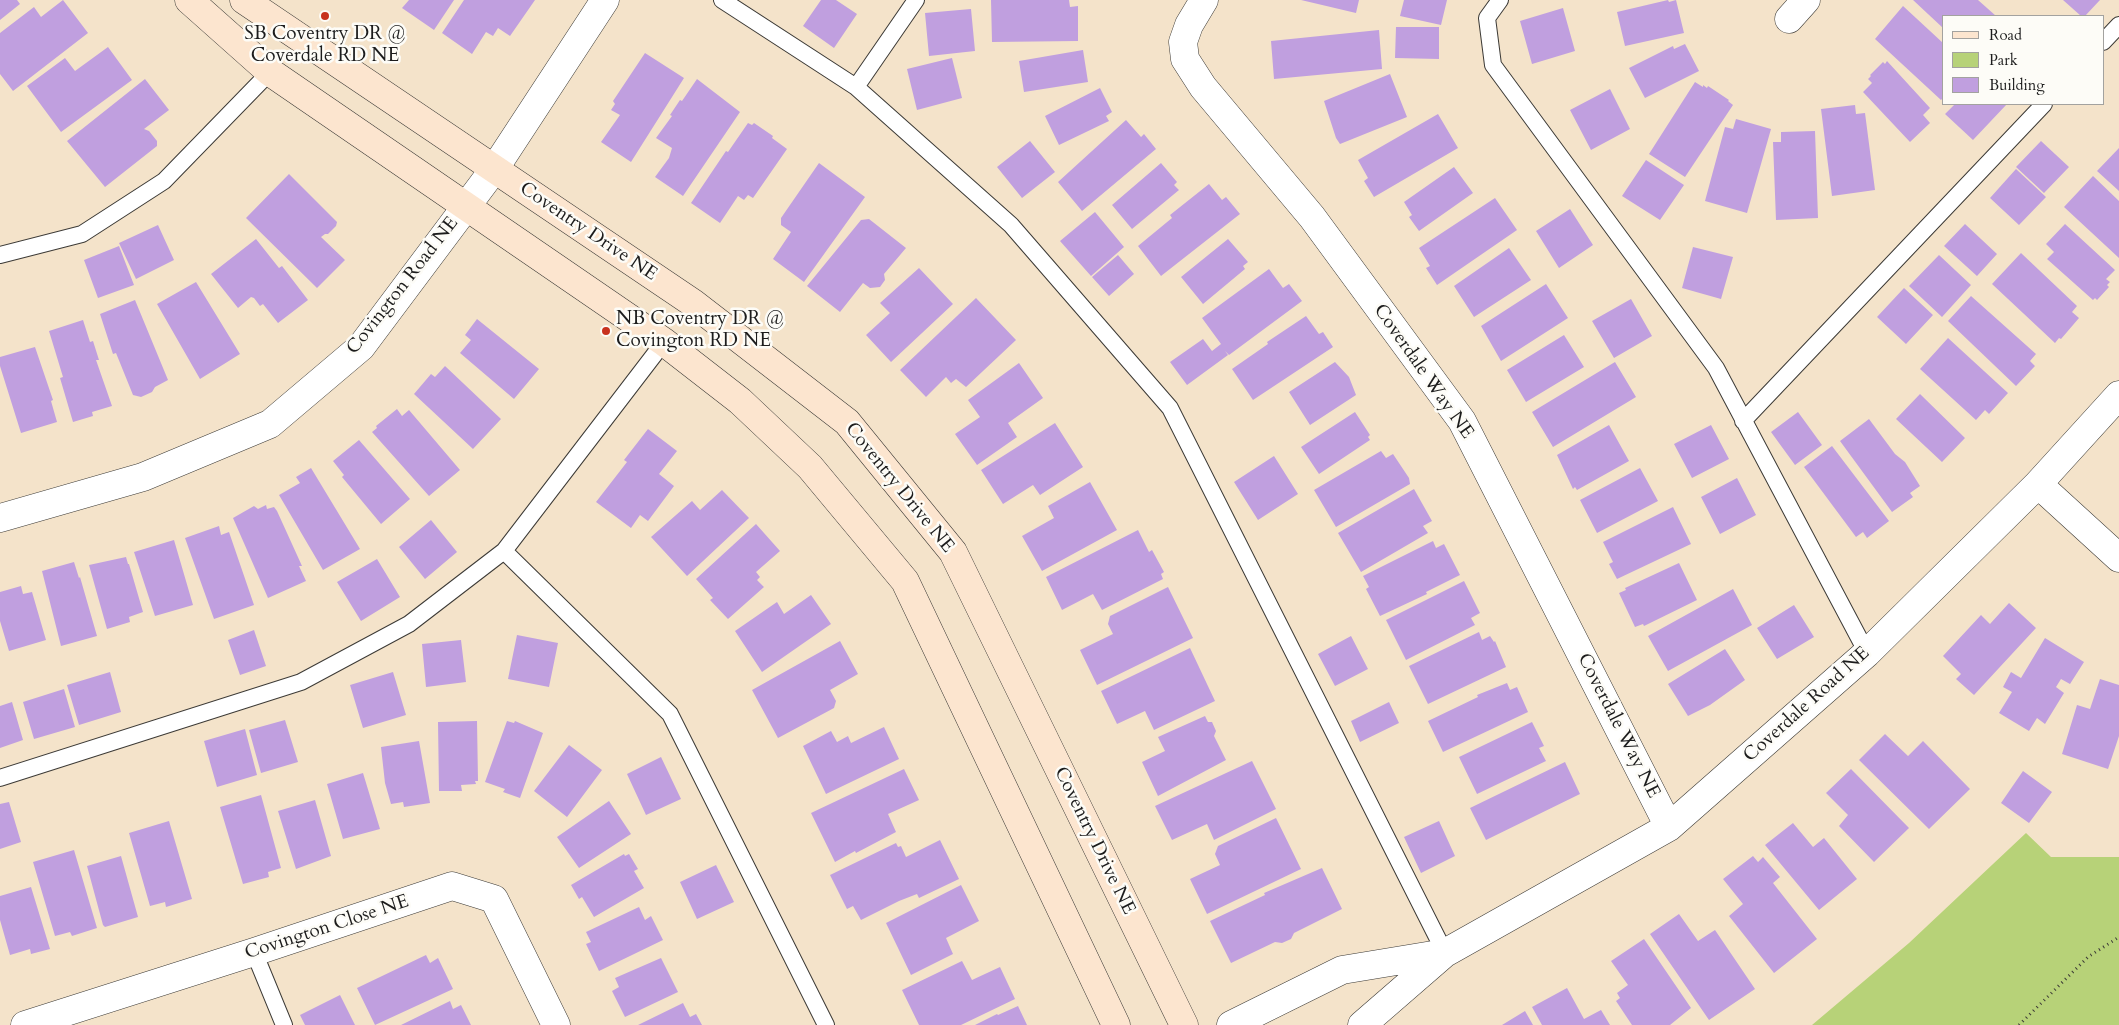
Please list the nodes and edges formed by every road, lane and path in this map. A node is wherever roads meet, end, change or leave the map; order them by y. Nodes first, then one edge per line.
1 (189, 0) edge
2 (244, 0) edge
3 (605, 0) edge
4 (722, 0) edge
5 (916, 0) edge
6 (1204, 0) edge
7 (1500, 0) edge
8 (2119, 25) edge
9 (2104, 41) edge
10 (270, 72) junction
11 (856, 87) junction
12 (2043, 105) edge
13 (495, 168) junction
14 (466, 205) junction
15 (1, 254) edge
16 (664, 342) junction
17 (2119, 395) edge
18 (1743, 422) junction
19 (2038, 484) junction
20 (0, 518) edge
21 (504, 552) junction
22 (2119, 558) edge
23 (1867, 653) junction
24 (0, 778) edge
25 (1669, 827) junction
26 (2119, 937) edge
27 (254, 952) junction
28 (1445, 953) junction
29 (25, 1025) edge
30 (284, 1025) edge
31 (556, 1025) edge
32 (826, 1025) edge
33 (1116, 1025) edge
34 (1184, 1025) edge
35 (1231, 1025) edge
36 (1362, 1025) edge
37 (2020, 1025) edge

1 - 10 street
2 - 13 street, Coventry Drive NE
3 - 13 street
4 - 11 lane
5 - 11 lane
6 - 25 street, Coverdale Way NE
7 - 18 lane
8 - 9 lane
10 - 14 street
10 - 15 lane
11 - 28 lane
12 - 18 lane
13 - 14 street, Covington Road NE
13 - 34 street, Coventry Drive NE
14 - 16 street
14 - 20 street, Covington Road NE
16 - 21 lane
16 - 33 street
17 - 19 street, Coverdale Road NE
18 - 23 lane
19 - 22 street
19 - 23 street, Coverdale Road NE
21 - 24 lane
21 - 32 lane
23 - 25 street, Coverdale Road NE
25 - 28 street, Coverdale Road NE
26 - 37 path
27 - 29 street, Covington Close NE
27 - 30 lane
27 - 31 street, Covington Close NE
28 - 35 street, Coverdale Road NE
28 - 36 street, Coverdale Road NE

